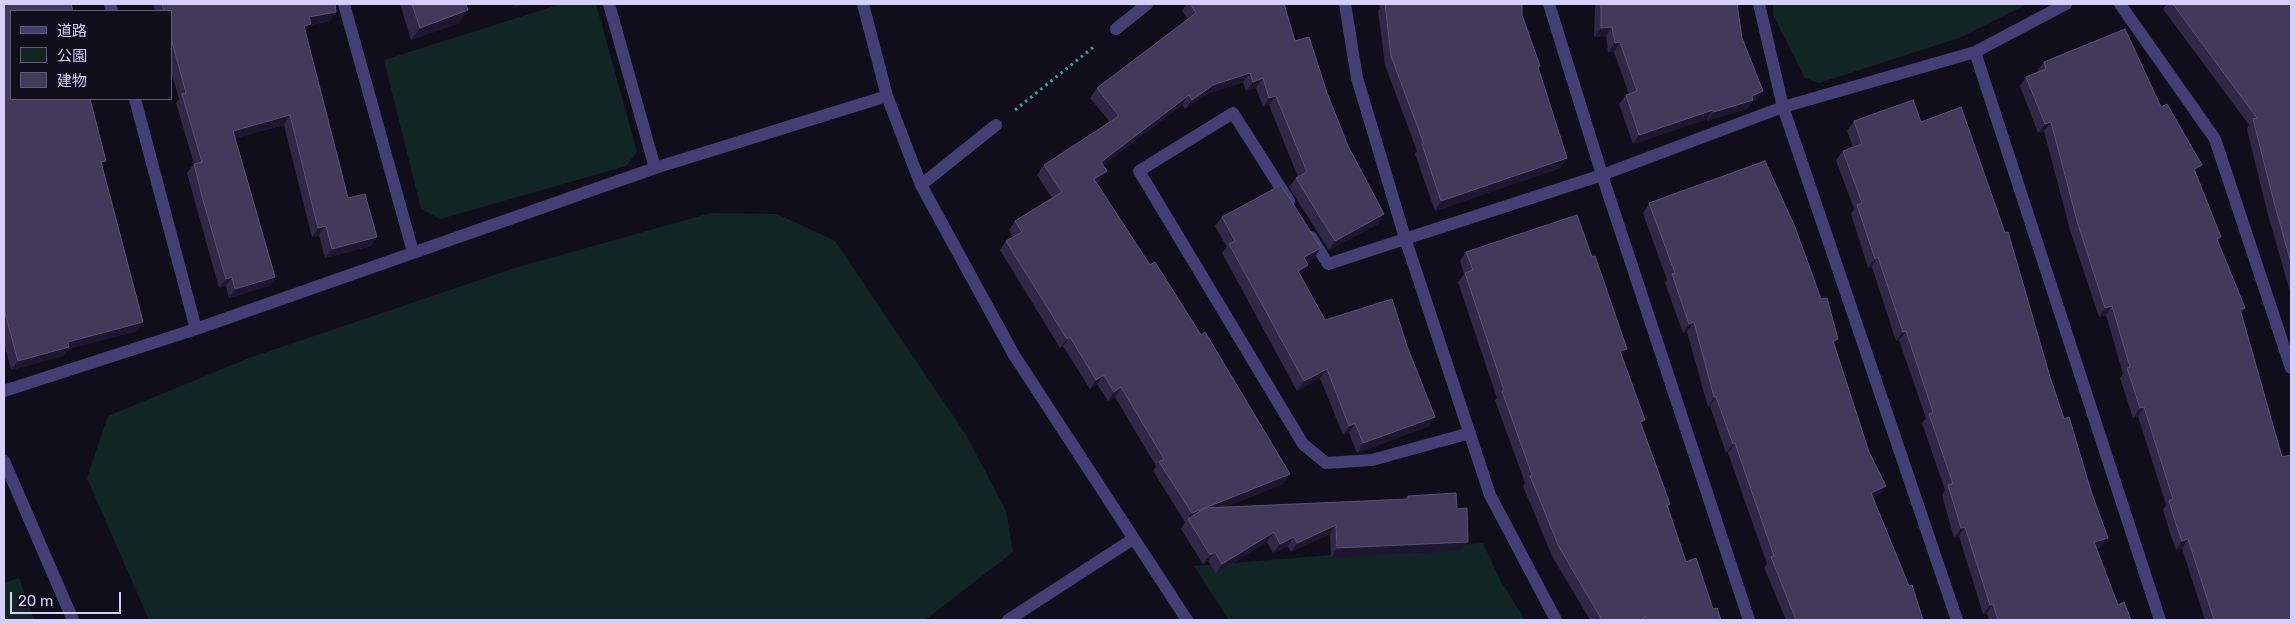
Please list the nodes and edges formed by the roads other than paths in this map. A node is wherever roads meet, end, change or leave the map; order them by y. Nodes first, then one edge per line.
1 (344, 4) edge
2 (609, 4) edge
3 (863, 4) edge
4 (1147, 4) edge
5 (1345, 4) edge
6 (1549, 4) edge
7 (1758, 4) edge
8 (2066, 4) edge
9 (2120, 4) edge
10 (1116, 29) road end
11 (1975, 52) junction
12 (887, 96) junction
13 (135, 100) edge
14 (1783, 107) junction
15 (996, 125) road end
16 (655, 168) junction
17 (1602, 175) junction
18 (921, 185) junction
19 (1296, 213) edge
20 (1307, 230) edge
21 (1405, 238) junction
22 (413, 252) junction
23 (196, 329) junction
24 (2291, 368) edge
25 (4, 391) edge
26 (1470, 433) junction
27 (4, 461) edge
28 (1134, 539) junction
29 (73, 620) edge
30 (1008, 620) edge
31 (1187, 620) edge
32 (1556, 620) edge
33 (1749, 620) edge
34 (1957, 620) edge
35 (2160, 620) edge

1 - 22 street
2 - 16 street
3 - 12 street
4 - 10 street
5 - 21 street
6 - 17 street
7 - 14 street
8 - 11 street
9 - 24 street
11 - 14 street
11 - 35 street
12 - 16 street
12 - 18 street
13 - 23 street
14 - 17 street
14 - 34 street
15 - 18 street
16 - 22 street
17 - 21 street
17 - 33 street
18 - 28 street
19 - 26 street
20 - 21 street
21 - 26 street
22 - 23 street
23 - 25 street
26 - 32 street
27 - 29 street
28 - 30 street
28 - 31 street

